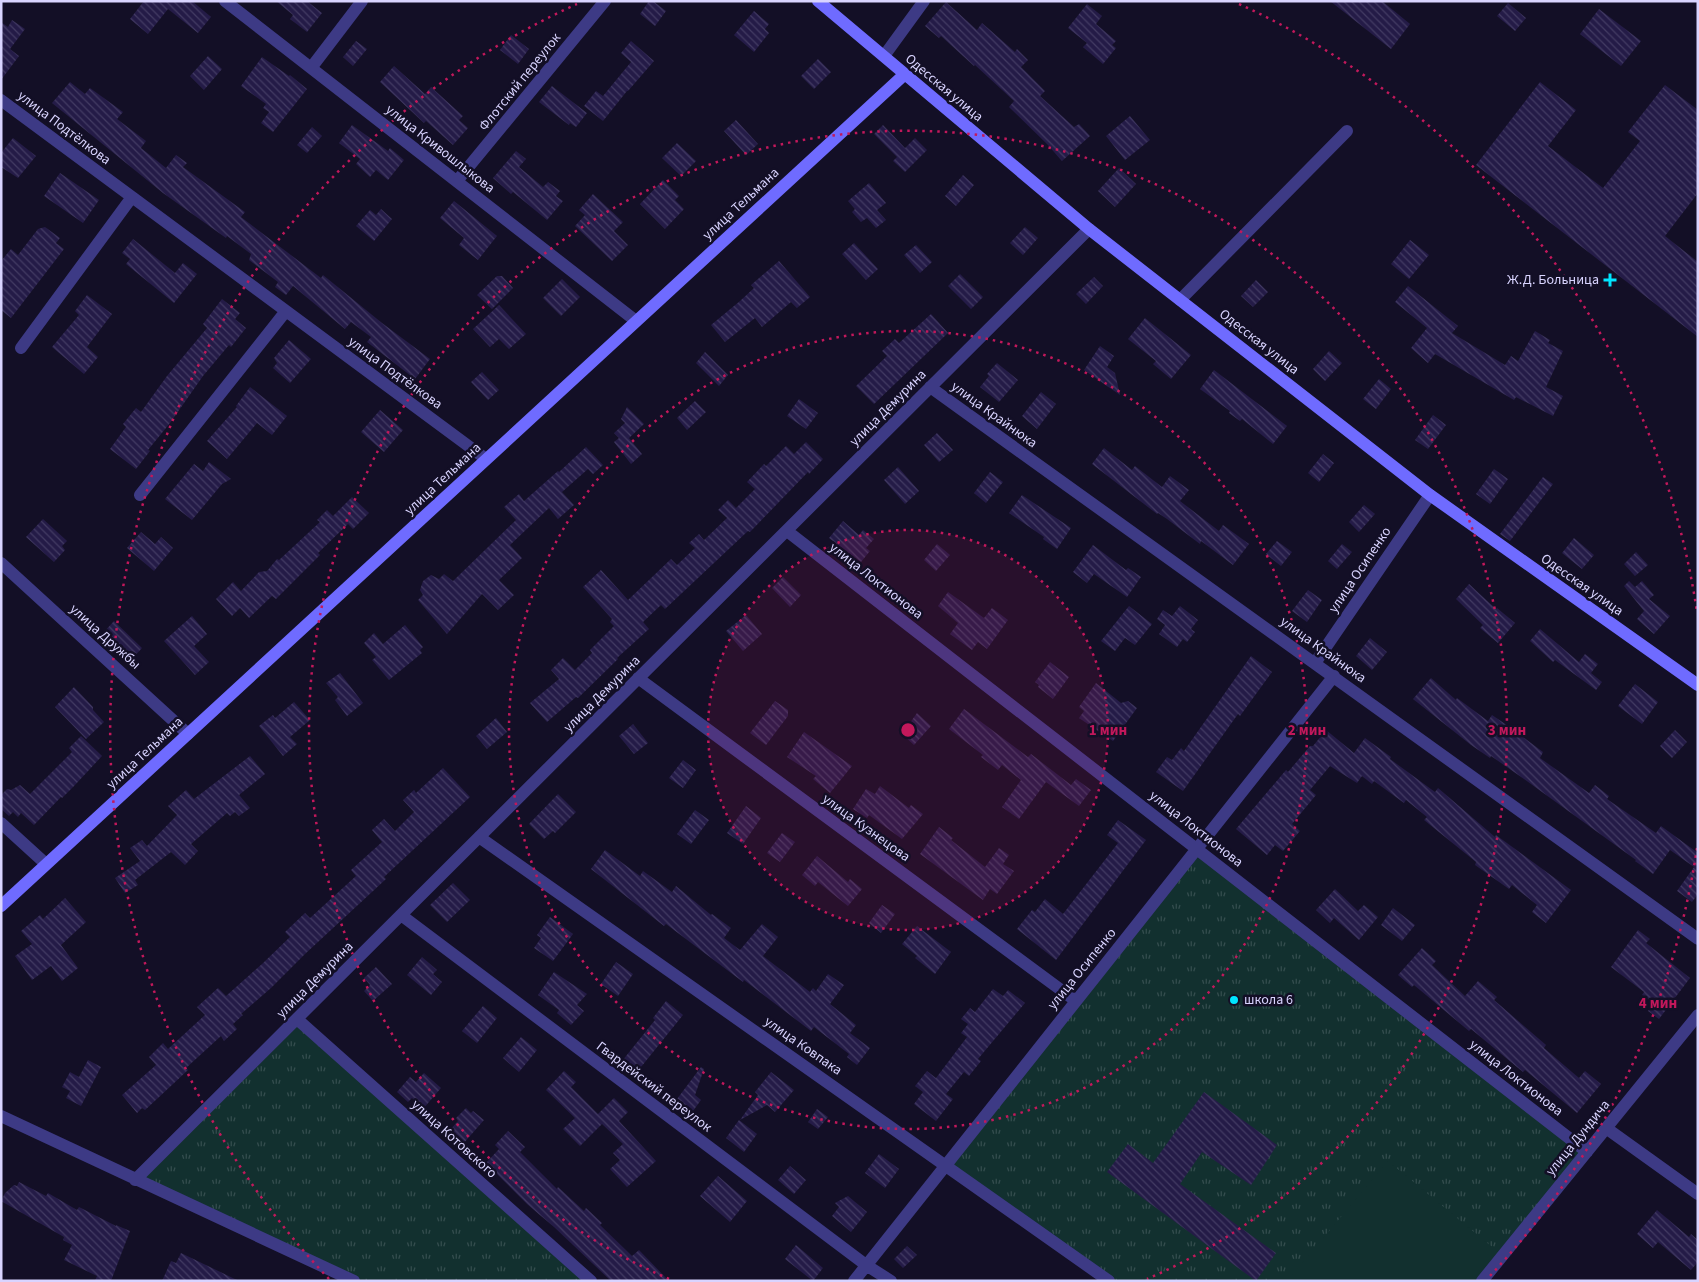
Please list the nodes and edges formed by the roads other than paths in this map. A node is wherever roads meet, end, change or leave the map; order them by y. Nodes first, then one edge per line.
1 (225, 1) edge
2 (362, 1) edge
3 (605, 1) edge
4 (818, 1) edge
5 (924, 1) edge
6 (884, 56) junction
7 (311, 68) junction
8 (905, 74) junction
9 (1, 100) edge
10 (1348, 131) dead end
11 (457, 181) junction
12 (132, 197) junction
13 (1089, 229) junction
14 (1180, 300) junction
15 (286, 311) junction
16 (636, 321) junction
17 (21, 348) dead end
18 (930, 388) junction
19 (486, 459) junction
20 (140, 495) dead end
21 (1430, 495) junction
22 (787, 531) junction
23 (1, 562) edge
24 (1315, 663) junction
25 (1334, 676) junction
26 (638, 678) junction
27 (1698, 686) edge
28 (188, 734) junction
29 (1, 823) edge
30 (479, 837) junction
31 (1197, 849) junction
32 (46, 864) junction
33 (1, 906) edge
34 (401, 915) junction
35 (1698, 939) edge
36 (1076, 1001) junction
37 (1698, 1015) edge
38 (297, 1019) junction
39 (1, 1116) edge
40 (1606, 1128) junction
41 (1587, 1152) junction
42 (946, 1165) junction
43 (135, 1180) junction
44 (1698, 1194) edge
45 (866, 1265) junction
46 (354, 1281) edge
47 (591, 1281) edge
48 (854, 1281) edge
49 (891, 1281) edge
50 (1110, 1281) edge
51 (1482, 1281) edge

1 - 7 street, улица Кривошлыкова
2 - 7 street
3 - 11 street, Флотский переулок
4 - 6 main road, Одесская улица
5 - 6 street
6 - 8 main road, Одесская улица
7 - 11 street, улица Кривошлыкова
8 - 13 main road, Одесская улица
8 - 16 main road, улица Тельмана
9 - 12 street, улица Подтёлкова
10 - 14 street
11 - 16 street, улица Кривошлыкова
12 - 15 street, улица Подтёлкова
12 - 17 street
13 - 14 main road, Одесская улица
13 - 18 street, улица Демурина
14 - 21 main road, Одесская улица
15 - 19 street, улица Подтёлкова
15 - 20 street
16 - 19 main road, улица Тельмана
18 - 22 street, улица Демурина
18 - 24 street, улица Крайнюка
19 - 28 main road, улица Тельмана
21 - 24 street, улица Осипенко
21 - 27 main road, Одесская улица
22 - 26 street, улица Демурина
22 - 31 street, улица Локтионова
23 - 28 street, улица Дружбы
24 - 25 street, улица Крайнюка
25 - 31 street, улица Осипенко
25 - 35 street, улица Крайнюка
26 - 30 street, улица Демурина
26 - 36 street, улица Кузнецова
28 - 32 main road, улица Тельмана
29 - 32 street
30 - 34 street, улица Демурина
30 - 42 street, улица Ковпака
31 - 36 street, улица Осипенко
31 - 41 street, улица Локтионова
32 - 33 main road, улица Тельмана
34 - 38 street, улица Демурина
34 - 45 street, Гвардейский переулок
36 - 42 street, улица Осипенко
37 - 40 street, улица Дундича
38 - 43 street, улица Демурина
38 - 47 street, улица Котовского
39 - 43 street
40 - 41 street, улица Дундича
40 - 44 street
41 - 51 street, улица Дундича
42 - 45 street, улица Осипенко
42 - 50 street, улица Ковпака
43 - 46 street
45 - 48 street, улица Осипенко
45 - 49 street, Гвардейский переулок

